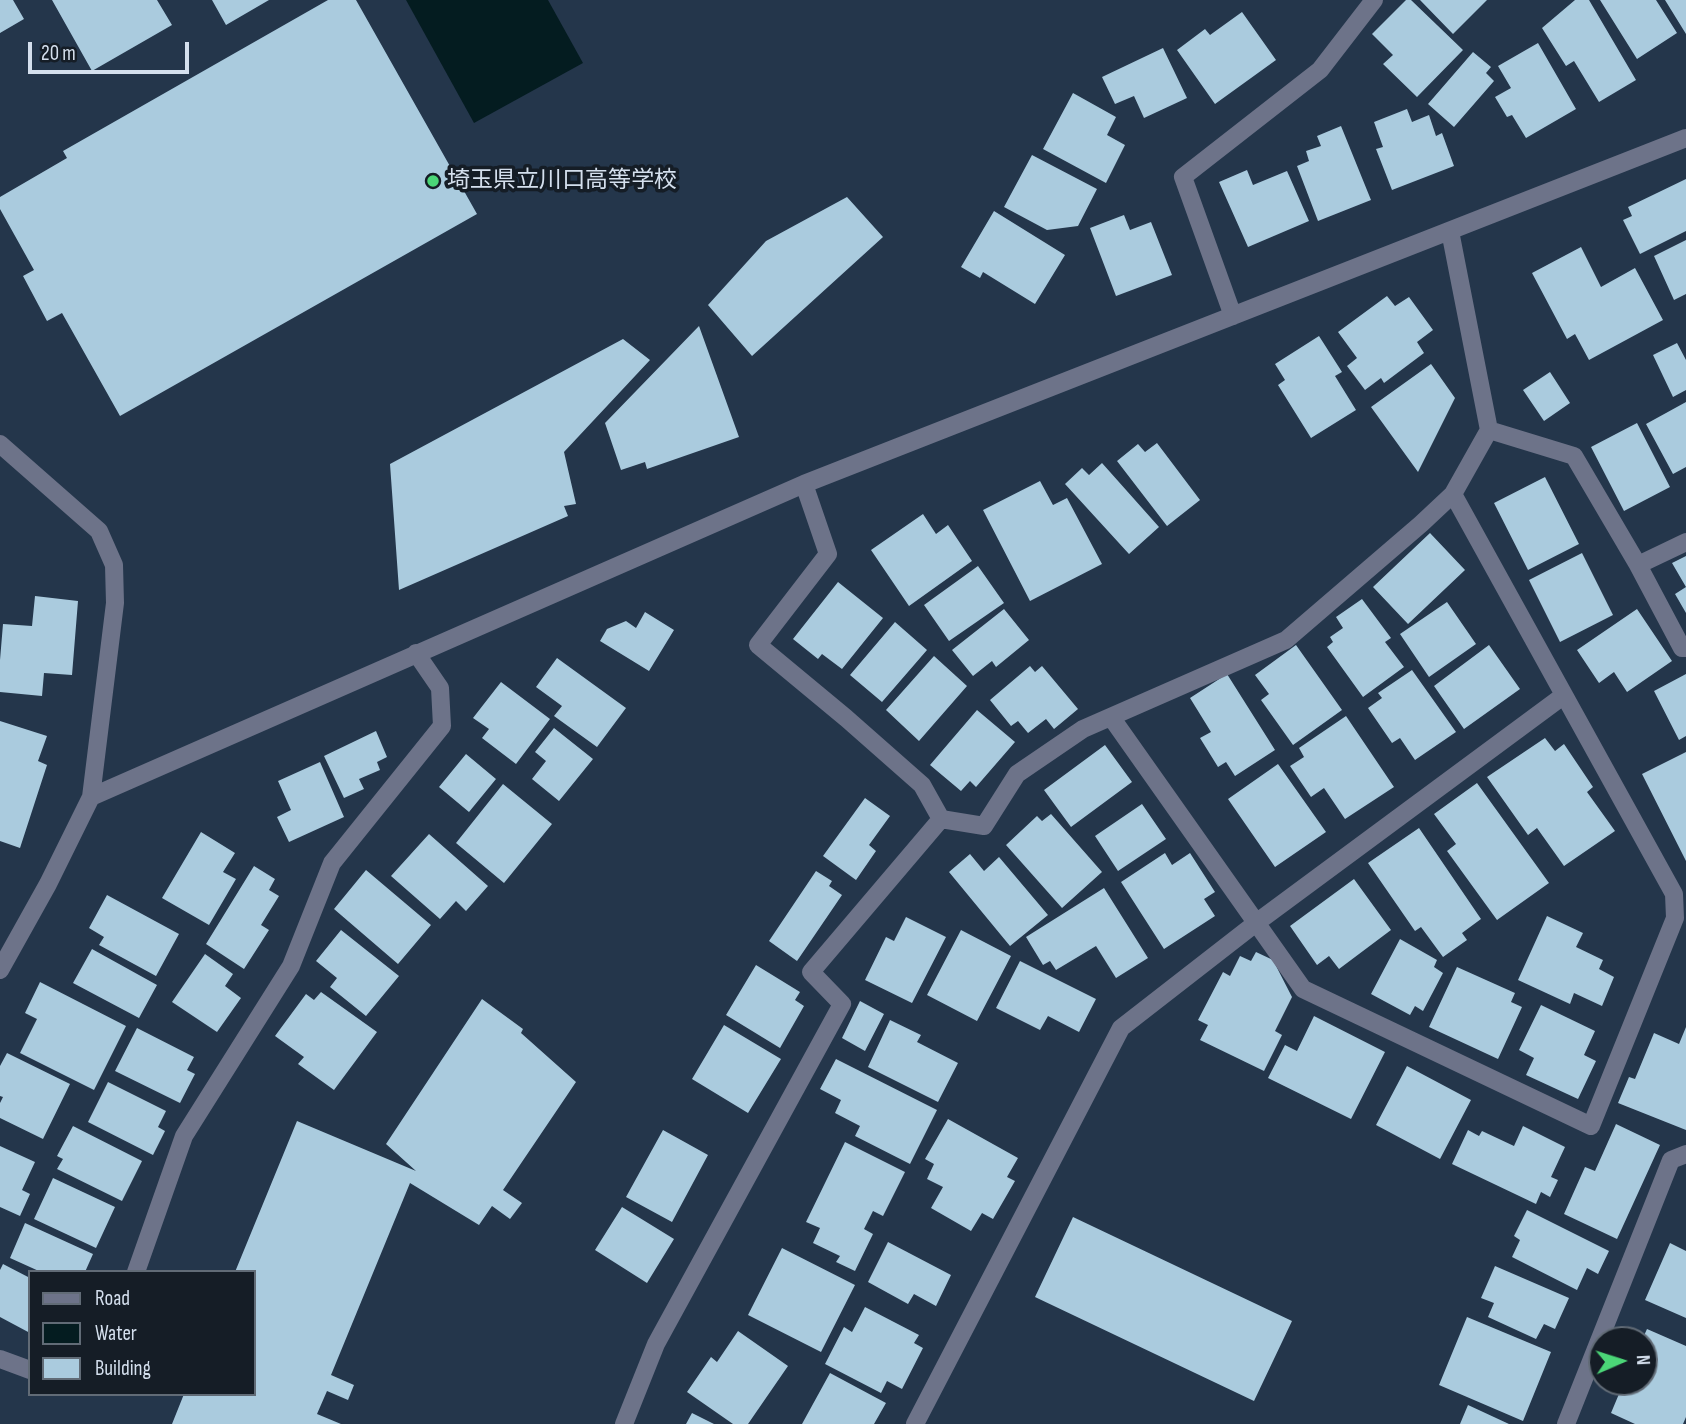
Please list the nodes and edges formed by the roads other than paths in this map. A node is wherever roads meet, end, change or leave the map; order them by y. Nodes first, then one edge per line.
1 (1374, 0) edge
2 (1686, 138) edge
3 (1450, 231) junction
4 (1233, 316) junction
5 (1489, 430) junction
6 (0, 444) edge
7 (804, 484) junction
8 (1453, 495) junction
9 (1686, 542) edge
10 (1638, 565) junction
11 (1686, 648) edge
12 (415, 653) junction
13 (1563, 696) junction
14 (1111, 717) junction
15 (91, 797) junction
16 (941, 819) junction
17 (1256, 923) junction
18 (0, 970) edge
19 (1686, 1154) edge
20 (137, 1270) edge
21 (0, 1359) edge
22 (28, 1369) edge
23 (624, 1424) edge
24 (915, 1424) edge
25 (1566, 1424) edge

1 - 4 street
2 - 3 street
3 - 4 street
3 - 5 street
4 - 7 street
5 - 8 street
5 - 10 street
6 - 15 street
7 - 12 street
7 - 16 street
8 - 13 street
8 - 14 street
9 - 10 street
10 - 11 street
12 - 15 street
12 - 20 street
13 - 17 street
13 - 17 street
14 - 16 street
14 - 17 street
15 - 18 street
16 - 23 street
17 - 24 street
19 - 25 street
21 - 22 street

